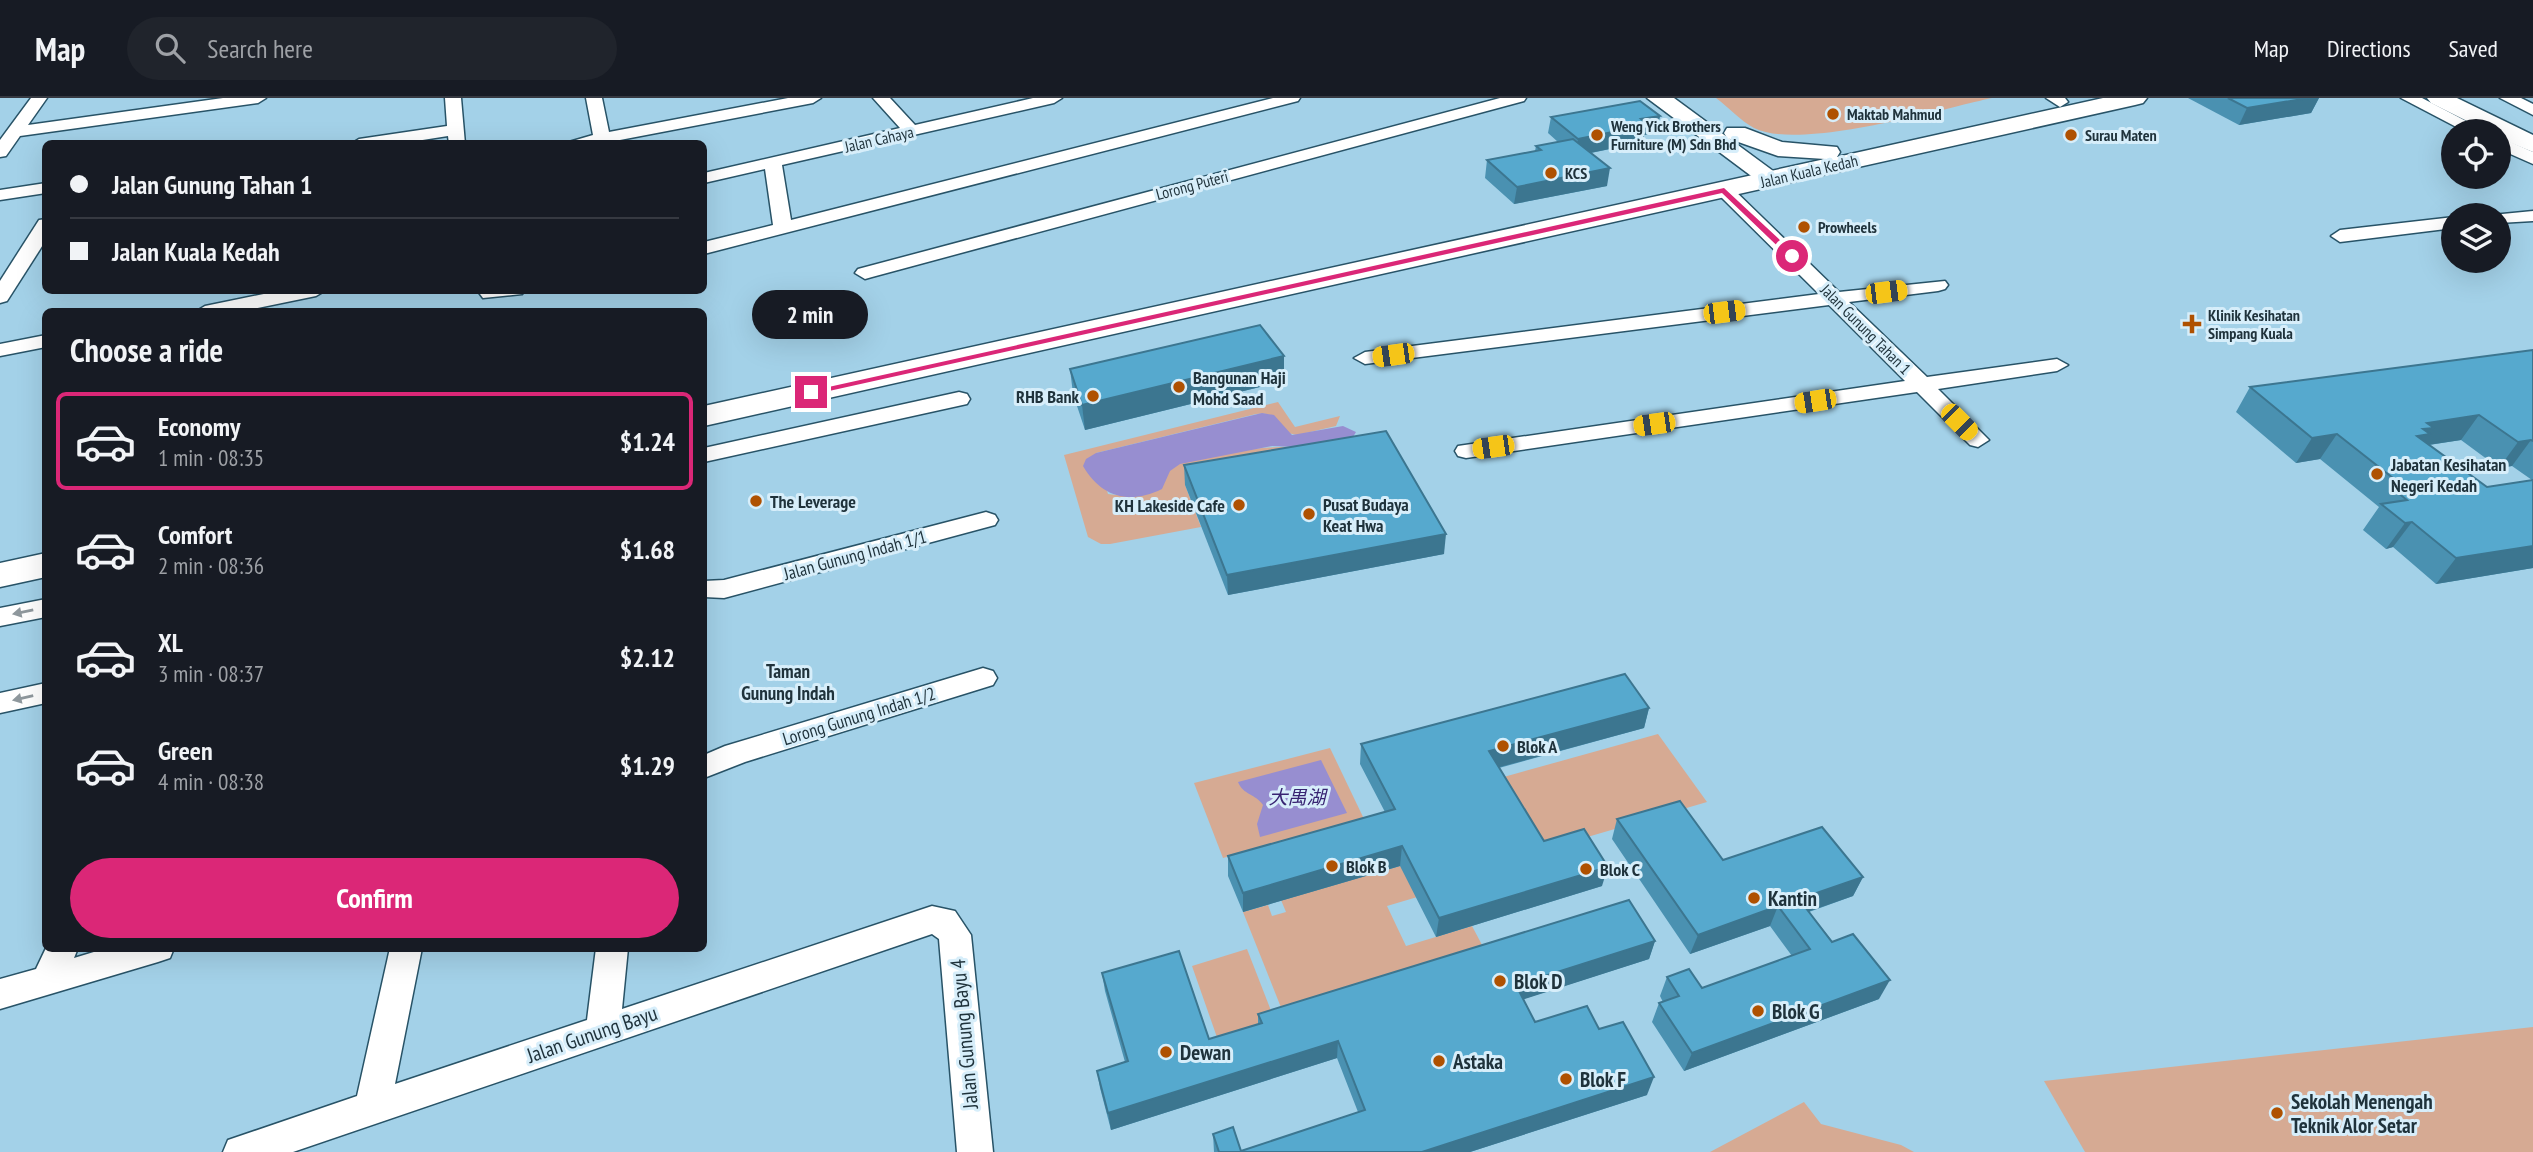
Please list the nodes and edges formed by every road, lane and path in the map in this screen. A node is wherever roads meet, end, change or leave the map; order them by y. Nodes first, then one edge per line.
1 (39, 98) edge
2 (258, 98) edge
3 (453, 98) edge
4 (594, 98) edge
5 (813, 98) edge
6 (881, 98) edge
7 (1054, 98) edge
8 (1292, 98) edge
9 (1518, 98) edge
10 (1659, 98) edge
11 (1690, 98) edge
12 (2135, 98) edge
13 (2409, 98) edge
14 (2439, 98) edge
15 (2467, 98) edge
16 (2508, 98) edge
17 (2063, 99) edge
18 (1028, 101) edge
19 (2533, 110) edge
20 (2452, 119) edge
21 (912, 131) junction
22 (2533, 131) edge
23 (14, 132) junction
24 (1963, 136) junction
25 (457, 137) edge
26 (602, 138) junction
27 (1728, 138) junction
28 (415, 140) edge
29 (591, 140) edge
30 (2533, 145) edge
31 (2511, 148) edge
32 (0, 152) edge
33 (1828, 152) junction
34 (2533, 159) edge
35 (773, 164) junction
36 (1776, 171) junction
37 (707, 177) edge
38 (1713, 185) junction
39 (42, 189) edge
40 (0, 195) edge
41 (2533, 216) edge
42 (2511, 217) edge
43 (2441, 224) edge
44 (783, 227) junction
45 (42, 230) edge
46 (2340, 236) dead end
47 (707, 247) edge
48 (42, 263) edge
49 (20, 266) junction
50 (865, 273) dead end
51 (1938, 285) dead end
52 (296, 294) edge
53 (0, 297) edge
54 (1835, 298) junction
55 (225, 308) edge
56 (42, 342) edge
57 (0, 350) edge
58 (1365, 358) dead end
59 (2057, 365) dead end
60 (1922, 385) junction
61 (707, 399) edge
62 (959, 399) dead end
63 (707, 415) edge
64 (1978, 440) dead end
65 (1466, 451) dead end
66 (707, 454) edge
67 (986, 520) dead end
68 (42, 547) edge
69 (0, 556) edge
70 (42, 566) edge
71 (0, 575) edge
72 (710, 594) edge
73 (42, 609) edge
74 (0, 617) edge
75 (984, 678) dead end
76 (42, 694) edge
77 (0, 703) edge
78 (734, 754) junction
79 (707, 755) edge
80 (707, 766) edge
81 (944, 920) joint
82 (60, 952) edge
83 (144, 952) edge
84 (405, 952) edge
85 (612, 952) edge
86 (48, 980) junction
87 (0, 994) edge
88 (603, 1030) junction
89 (372, 1108) junction
90 (966, 1149) edge
91 (241, 1152) edge

1 - 23 street
2 - 23 street
3 - 25 street
4 - 26 street
5 - 26 street
6 - 21 street
7 - 18 street, Jalan Cahaya
8 - 44 street
9 - 50 street, Lorong Puteri
10 - 27 main road
11 - 27 main road
12 - 24 main road, Jalan Kuala Kedah
13 - 20 street
14 - 30 main road
15 - 22 main road
16 - 19 street
17 - 33 main road, Jalan Kuala Kedah
18 - 21 street, Jalan Cahaya
21 - 35 street, Jalan Cahaya
23 - 32 street
24 - 36 main road, Jalan Kuala Kedah
24 - 38 main road
25 - 28 street
26 - 29 street
27 - 33 main road
27 - 36 main road
27 - 38 main road
31 - 34 street
33 - 36 main road, Jalan Kuala Kedah
35 - 37 street, Jalan Cahaya
35 - 44 street
36 - 38 main road, Jalan Kuala Kedah
38 - 54 street, Jalan Gunung Tahan 1
38 - 61 main road, Jalan Kuala Kedah
38 - 63 main road, Jalan Kuala Kedah
39 - 40 street
41 - 42 street
43 - 46 street
44 - 47 street
45 - 49 street
48 - 49 street
49 - 53 street
51 - 54 street
52 - 55 street
54 - 58 street
54 - 60 street, Jalan Gunung Tahan 1
56 - 57 street
59 - 60 street
60 - 64 street, Jalan Gunung Tahan 1
60 - 65 street
62 - 66 street
67 - 72 street, Jalan Gunung Indah 1/1
68 - 69 main road
70 - 71 main road
73 -> 74 street
75 - 78 street, Lorong Gunung Indah 1/2
76 -> 77 street
78 - 79 street, Lorong Gunung Indah 1/2
78 - 80 street, Lorong Gunung Indah 1/2
81 - 88 street, Jalan Gunung Bayu
81 - 90 street, Jalan Gunung Bayu 4
82 - 86 street
83 - 86 street
84 - 89 street
85 - 88 street
86 - 87 street
88 - 89 street, Jalan Gunung Bayu
89 - 91 street, Jalan Gunung Bayu

